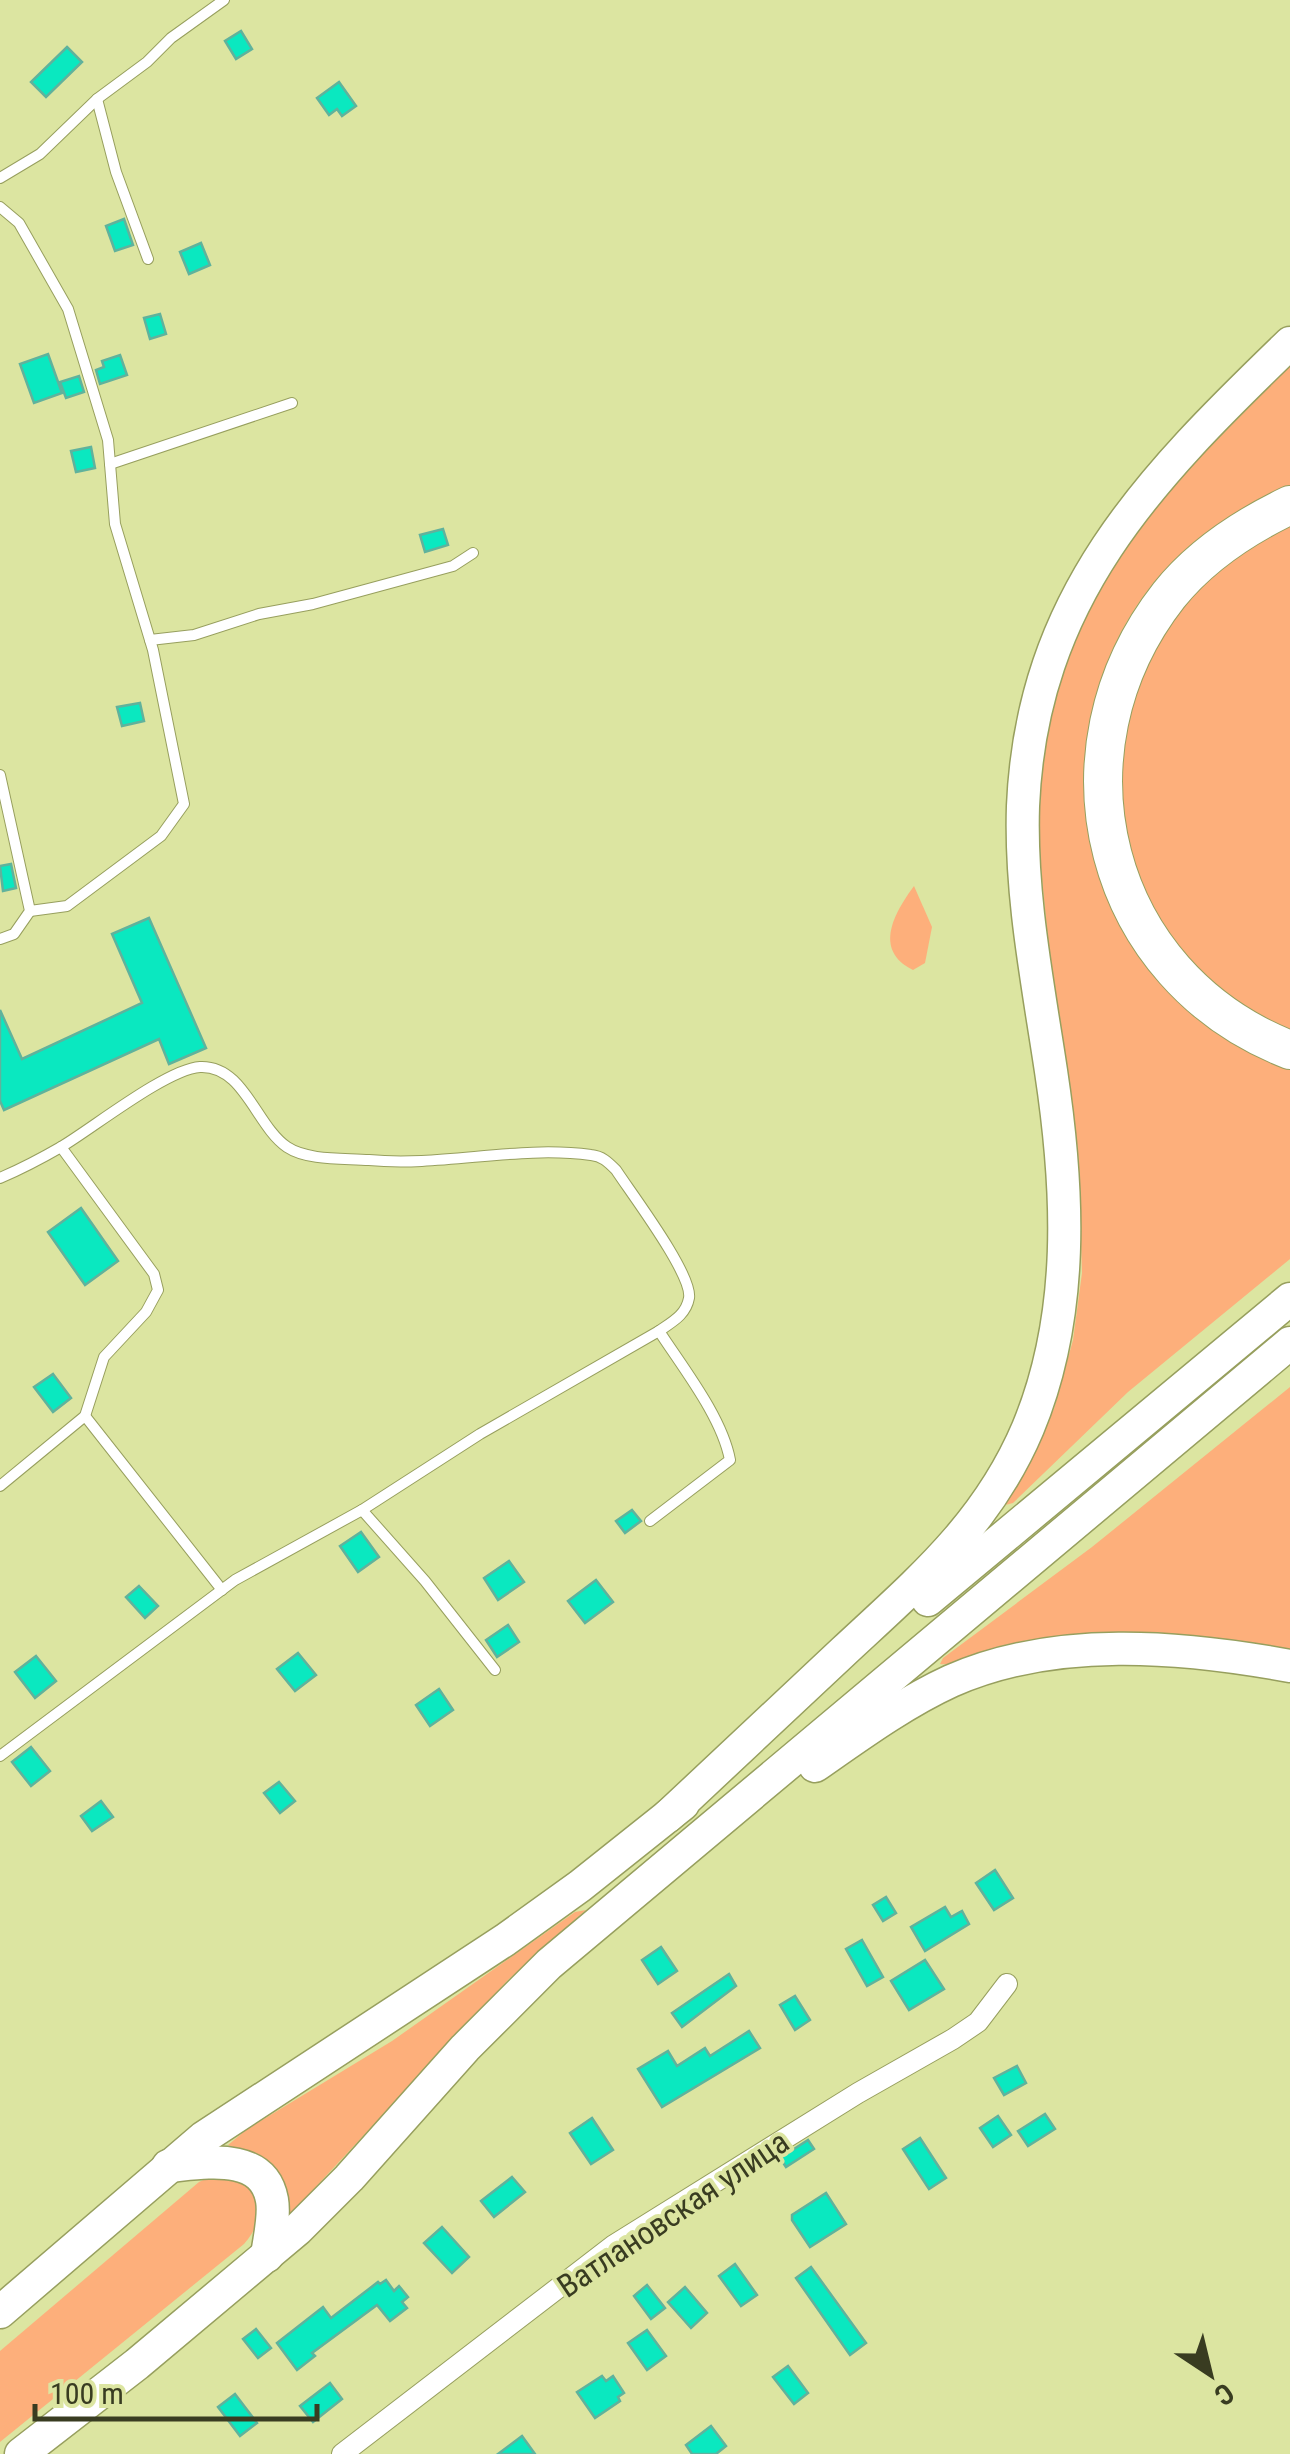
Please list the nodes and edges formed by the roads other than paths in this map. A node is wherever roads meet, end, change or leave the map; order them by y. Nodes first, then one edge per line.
1 (224, 0) edge
2 (96, 100) junction
3 (0, 178) edge
4 (0, 207) edge
5 (148, 259) dead end
6 (1290, 343) edge
7 (292, 403) dead end
8 (110, 464) junction
9 (1290, 505) edge
10 (473, 553) dead end
11 (150, 640) junction
12 (0, 775) edge
13 (30, 910) junction
14 (0, 939) edge
15 (1290, 1050) edge
16 (61, 1147) junction
17 (0, 1178) edge
18 (1290, 1299) edge
19 (659, 1331) junction
20 (1290, 1343) edge
21 (85, 1416) junction
22 (0, 1486) edge
23 (362, 1510) junction
24 (650, 1521) dead end
25 (222, 1590) junction
26 (1290, 1666) edge
27 (495, 1670) dead end
28 (0, 1756) edge
29 (668, 1816) junction
30 (635, 1892) junction
31 (1007, 1984) dead end
32 (168, 2166) junction
33 (267, 2256) junction
34 (0, 2312) edge
35 (21, 2454) edge
36 (342, 2454) edge

1 - 2 lane
2 - 3 lane
2 - 5 lane
4 - 8 lane
6 - 29 main road
7 - 8 lane
8 - 11 lane
9 - 15 highway
10 - 11 lane
11 - 13 lane
12 - 13 lane
13 - 14 lane
16 - 17 lane
16 - 19 lane
16 - 21 lane
18 - 29 main road
19 - 23 lane
19 - 24 lane
20 - 30 main road
21 - 22 lane
21 - 25 lane
23 - 25 lane
23 - 27 lane
25 - 28 lane
26 - 30 main road
29 - 32 main road
30 - 33 main road
31 - 36 street, Ватлановская улица
32 - 33 main road
32 - 34 main road
33 - 35 main road

